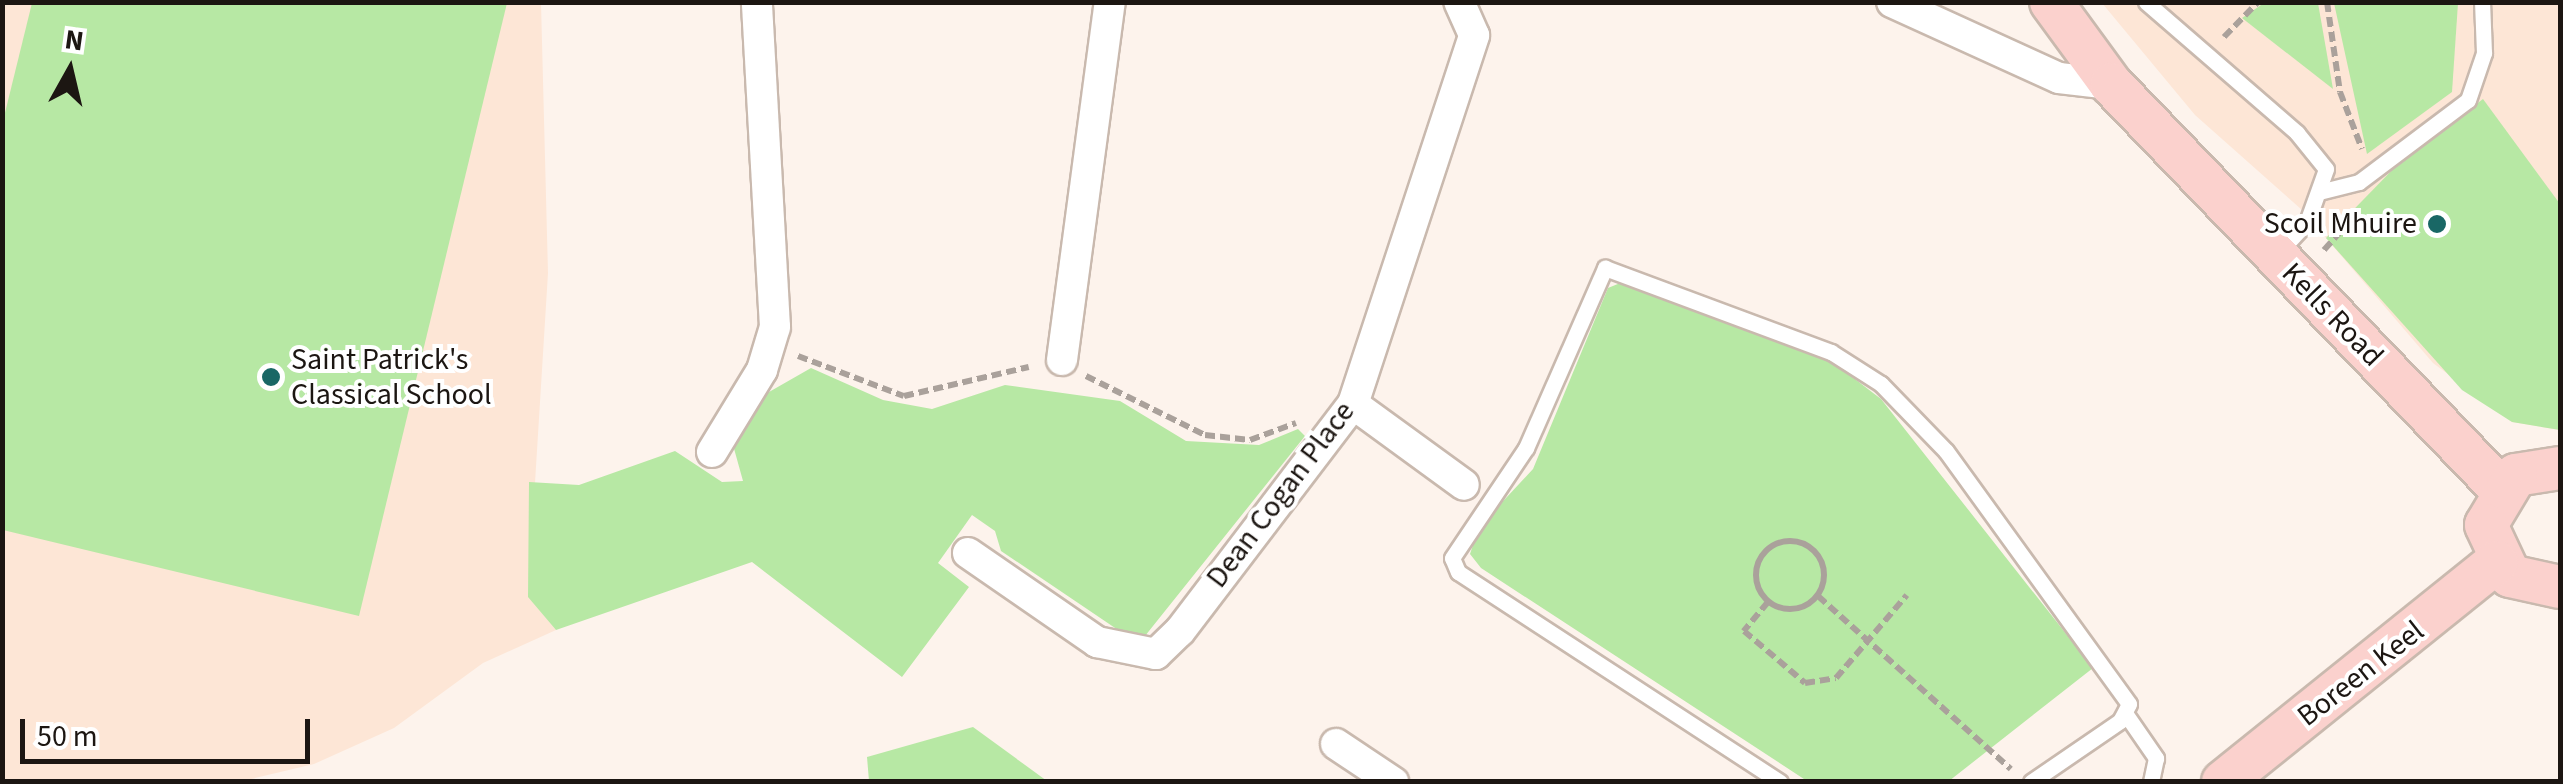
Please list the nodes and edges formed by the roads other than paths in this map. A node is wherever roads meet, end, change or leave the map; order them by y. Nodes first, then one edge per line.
1 (757, 2) edge
2 (1110, 2) edge
3 (1458, 2) edge
4 (1892, 2) edge
5 (2051, 2) edge
6 (2146, 2) edge
7 (2482, 2) edge
8 (2112, 84) junction
9 (2323, 191) junction
10 (2276, 256) junction
11 (1062, 360) dead end
12 (1353, 404) junction
13 (712, 452) dead end
14 (2560, 468) edge
15 (1464, 485) dead end
16 (2500, 488) junction
17 (968, 553) dead end
18 (2497, 562) junction
19 (2560, 586) edge
20 (2124, 714) junction
21 (1336, 744) dead end
22 (1393, 782) edge
23 (1780, 782) edge
24 (2032, 782) edge
25 (2151, 782) edge
26 (2222, 782) edge

1 - 13 street
2 - 11 street
3 - 12 street, Dean Cogan Place
4 - 8 street
5 - 8 main road, Kells Road
6 - 9 lane
7 - 9 lane
8 - 10 main road, Kells Road
9 - 10 lane
10 - 16 main road, Kells Road
12 - 15 street
12 - 17 street, Dean Cogan Place
14 - 16 main road
16 - 18 main road
18 - 19 main road
18 - 26 main road, Boreen Keel
20 - 23 lane
20 - 24 lane
20 - 25 lane
21 - 22 street

